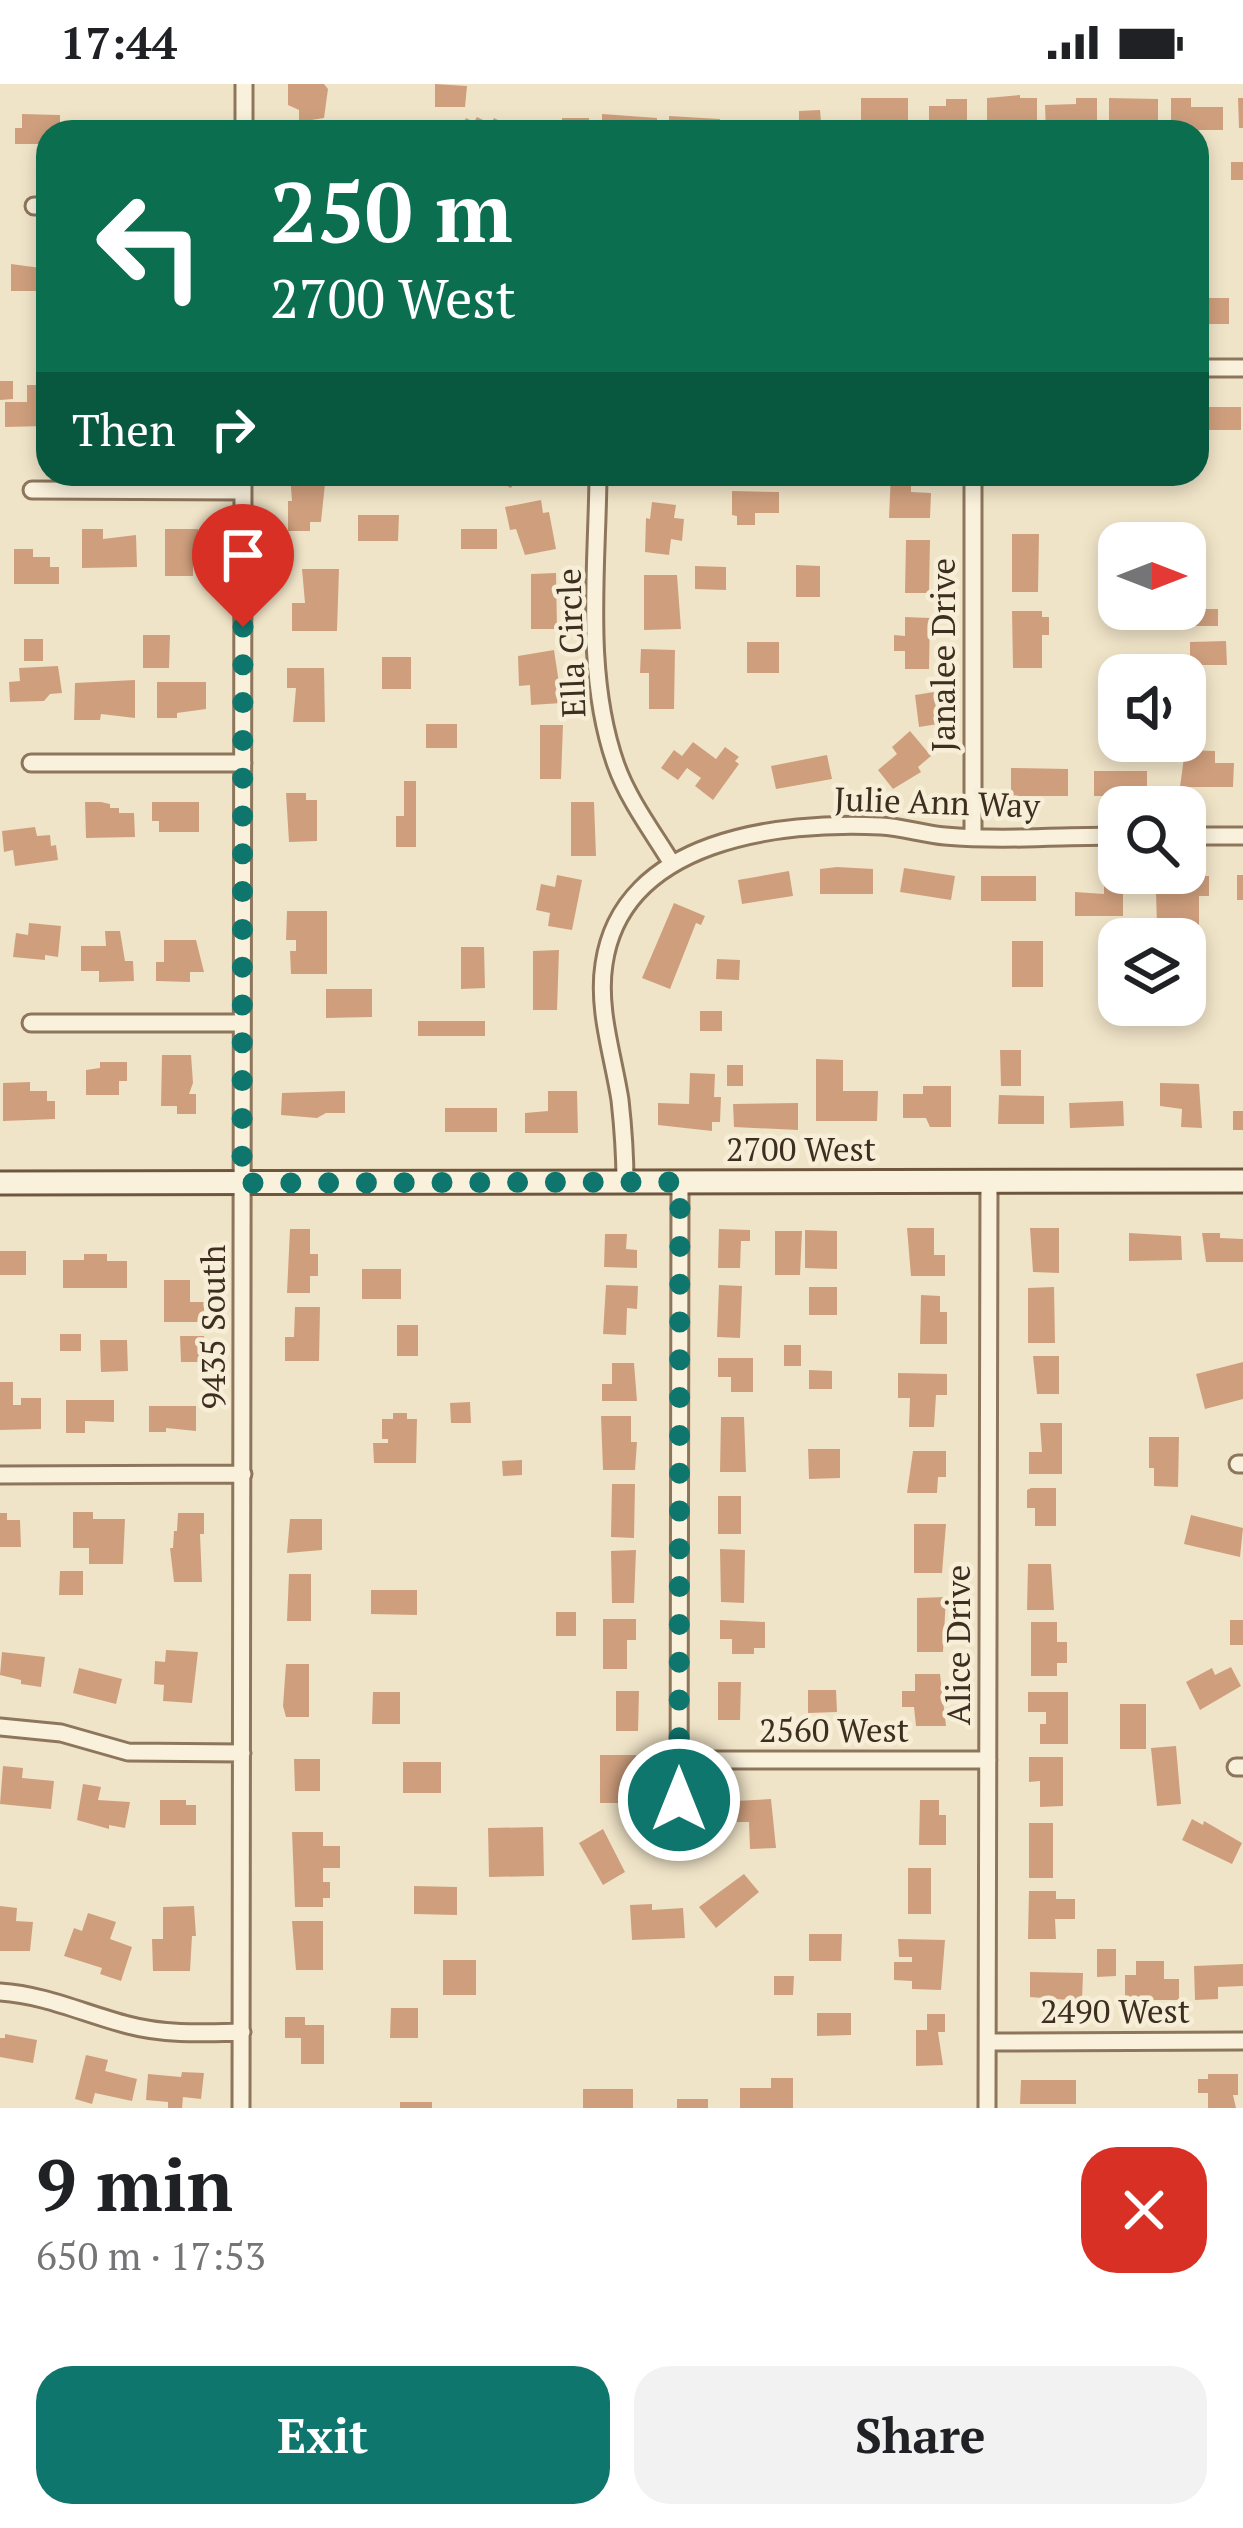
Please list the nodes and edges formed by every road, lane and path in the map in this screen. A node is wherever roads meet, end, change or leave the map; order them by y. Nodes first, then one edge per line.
1 (244, 84) edge
2 (244, 120) edge
3 (1209, 368) edge
4 (1243, 368) edge
5 (138, 486) edge
6 (243, 486) edge
7 (598, 486) edge
8 (974, 486) edge
9 (32, 490) dead end
10 (31, 763) dead end
11 (243, 763) junction
12 (974, 836) junction
13 (1098, 836) edge
14 (1206, 836) edge
15 (1243, 836) edge
16 (670, 862) junction
17 (31, 1023) dead end
18 (242, 1023) junction
19 (989, 1181) junction
20 (1243, 1181) edge
21 (625, 1182) junction
22 (680, 1182) junction
23 (0, 1183) edge
24 (242, 1183) junction
25 (0, 1474) edge
26 (243, 1474) junction
27 (0, 1727) edge
28 (242, 1753) junction
29 (679, 1760) junction
30 (988, 1760) junction
31 (679, 1840) dead end
32 (0, 1992) edge
33 (242, 2032) junction
34 (1243, 2041) edge
35 (988, 2042) junction
36 (242, 2108) edge
37 (987, 2108) edge

1 - 2 street
3 - 4 street
5 - 9 street
6 - 11 street, 9435 South
7 - 16 street, Ella Circle
8 - 12 street, Janalee Drive
10 - 11 street
11 - 18 street, 9435 South
12 - 13 street, Julie Ann Way
12 - 16 street, Julie Ann Way
14 - 15 street
16 - 21 street, Julie Ann Way
17 - 18 street
18 - 24 street, 9435 South
19 - 20 main road, 2700 West
19 - 22 main road, 2700 West
19 - 30 street, Alice Drive
21 - 22 main road, 2700 West
21 - 24 main road, 2700 West
22 - 29 street
23 - 24 main road, 2700 West
24 - 26 street, 9435 South
25 - 26 street
26 - 28 street, 9435 South
27 - 28 street
28 - 33 street, 9435 South
29 - 30 street, 2560 West
29 - 31 street
30 - 35 street, Alice Drive
32 - 33 street
33 - 36 street, 9435 South
34 - 35 street, 2490 West
35 - 37 street, Alice Drive

